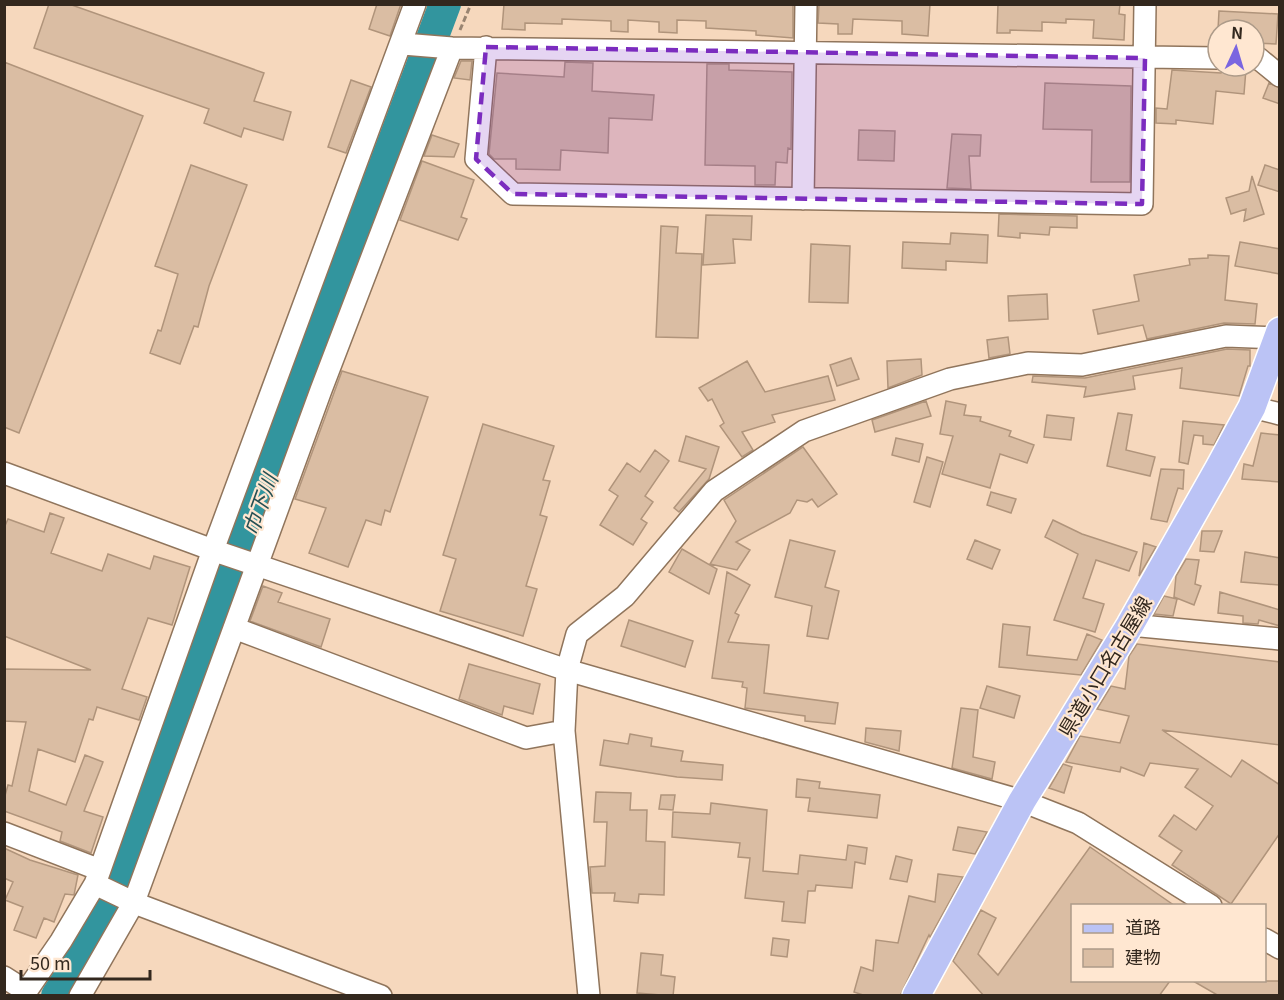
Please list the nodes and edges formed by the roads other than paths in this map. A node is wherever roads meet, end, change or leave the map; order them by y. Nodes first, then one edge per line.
1 (415, 4) edge
2 (806, 4) edge
3 (1145, 4) edge
4 (406, 44) junction
5 (486, 47) junction
6 (448, 48) junction
7 (806, 52) junction
8 (1145, 58) junction
9 (1206, 58) edge
10 (1266, 65) edge
11 (1280, 76) edge
12 (803, 199) junction
13 (1279, 335) edge
14 (1252, 407) junction
15 (1280, 414) edge
16 (4, 473) edge
17 (217, 552) junction
18 (255, 565) junction
19 (1130, 625) junction
20 (234, 628) junction
21 (1280, 639) edge
22 (567, 670) junction
23 (564, 731) junction
24 (1022, 801) junction
25 (4, 832) edge
26 (98, 880) junction
27 (132, 900) junction
28 (1208, 904) edge
29 (1266, 940) edge
30 (1280, 948) edge
31 (4, 977) edge
32 (25, 994) edge
33 (80, 996) edge
34 (381, 996) edge
35 (589, 996) edge
36 (916, 996) edge

1 - 4 street
2 - 7 street
3 - 8 street
4 - 6 street
4 - 17 street
5 - 6 street
5 - 7 street
5 - 12 street
6 - 18 street
7 - 8 street
7 - 12 street
8 - 9 street
8 - 12 street
10 - 11 street
13 - 14 main road, 県道小口名古屋線
13 - 22 street
14 - 15 street
14 - 19 main road, 県道小口名古屋線
16 - 17 street
17 - 18 street
17 - 26 street
18 - 20 street
18 - 22 street
19 - 21 street
19 - 24 main road, 県道小口名古屋線
20 - 23 street
20 - 27 street
22 - 23 street
22 - 24 street
23 - 35 street
24 - 28 street
24 - 36 main road, 県道小口名古屋線
25 - 26 street
26 - 27 street
26 - 32 street
27 - 33 street
27 - 34 street
29 - 30 street
31 - 32 street

